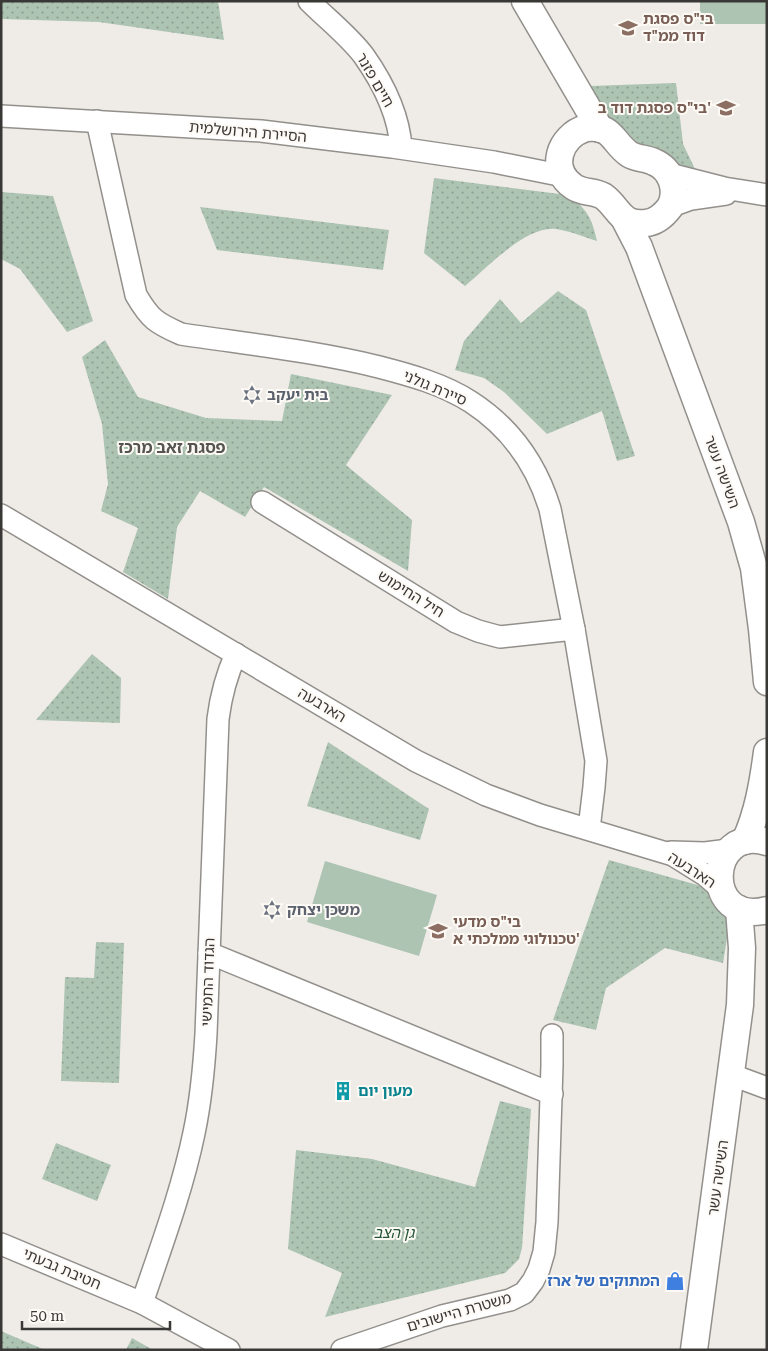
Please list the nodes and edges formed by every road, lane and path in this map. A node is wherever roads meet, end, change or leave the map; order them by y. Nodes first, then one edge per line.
1 (309, 1) edge
2 (525, 1) edge
3 (560, 62) junction
4 (1, 116) edge
5 (97, 121) junction
6 (600, 129) junction
7 (567, 142) junction
8 (401, 148) junction
9 (494, 162) junction
10 (669, 174) junction
11 (564, 176) junction
12 (761, 194) edge
13 (664, 213) junction
14 (624, 218) junction
15 (648, 269) junction
16 (262, 502) dead end
17 (1, 515) edge
18 (574, 629) junction
19 (236, 654) junction
20 (767, 682) edge
21 (767, 752) edge
22 (588, 829) junction
23 (747, 844) edge
24 (663, 851) junction
25 (720, 888) junction
26 (739, 909) junction
27 (767, 911) edge
28 (209, 953) junction
29 (740, 1005) junction
30 (552, 1035) dead end
31 (732, 1075) junction
32 (767, 1088) edge
33 (552, 1094) junction
34 (1, 1244) edge
35 (142, 1304) junction
36 (229, 1350) edge
37 (342, 1350) edge
38 (694, 1350) edge

1 - 8 street, חיים פזנר
2 - 3 street
3 - 6 street
3 - 7 street
4 - 5 street, הסיירת הירושלמית
5 - 8 street, הסיירת הירושלמית
5 - 18 street, סיירת גולני
6 - 7 street
6 - 10 street
7 - 9 street, הסיירת הירושלמית
7 - 11 street
8 - 9 street, הסיירת הירושלמית
9 - 11 street, הסיירת הירושלמית
10 - 12 street
10 - 13 street, השישה עשר
11 - 14 street, השישה עשר
12 - 13 street
13 - 14 street
13 - 15 street, השישה עשר
14 - 15 street, השישה עשר
15 - 20 street, השישה עשר
16 - 18 street, חיל החימוש
17 - 19 street, הארבעה
18 - 22 street, סיירת גולני
19 - 22 street, הארבעה
19 - 28 street, הגדוד החמישי
21 - 23 street
22 - 24 street, הארבעה
23 - 24 street, הארבעה
23 - 25 street
24 - 25 street, הארבעה
25 - 26 street
26 - 27 street
26 - 29 street, השישה עשר
27 - 29 street, השישה עשר
28 - 33 street
28 - 35 street, הגדוד החמישי
29 - 31 street, השישה עשר
30 - 33 street, משטרת היישובים
31 - 32 street
31 - 38 street, השישה עשר
33 - 37 street, משטרת היישובים
34 - 35 street, חטיבת גבעתי
35 - 36 street, חטיבת גבעתי

